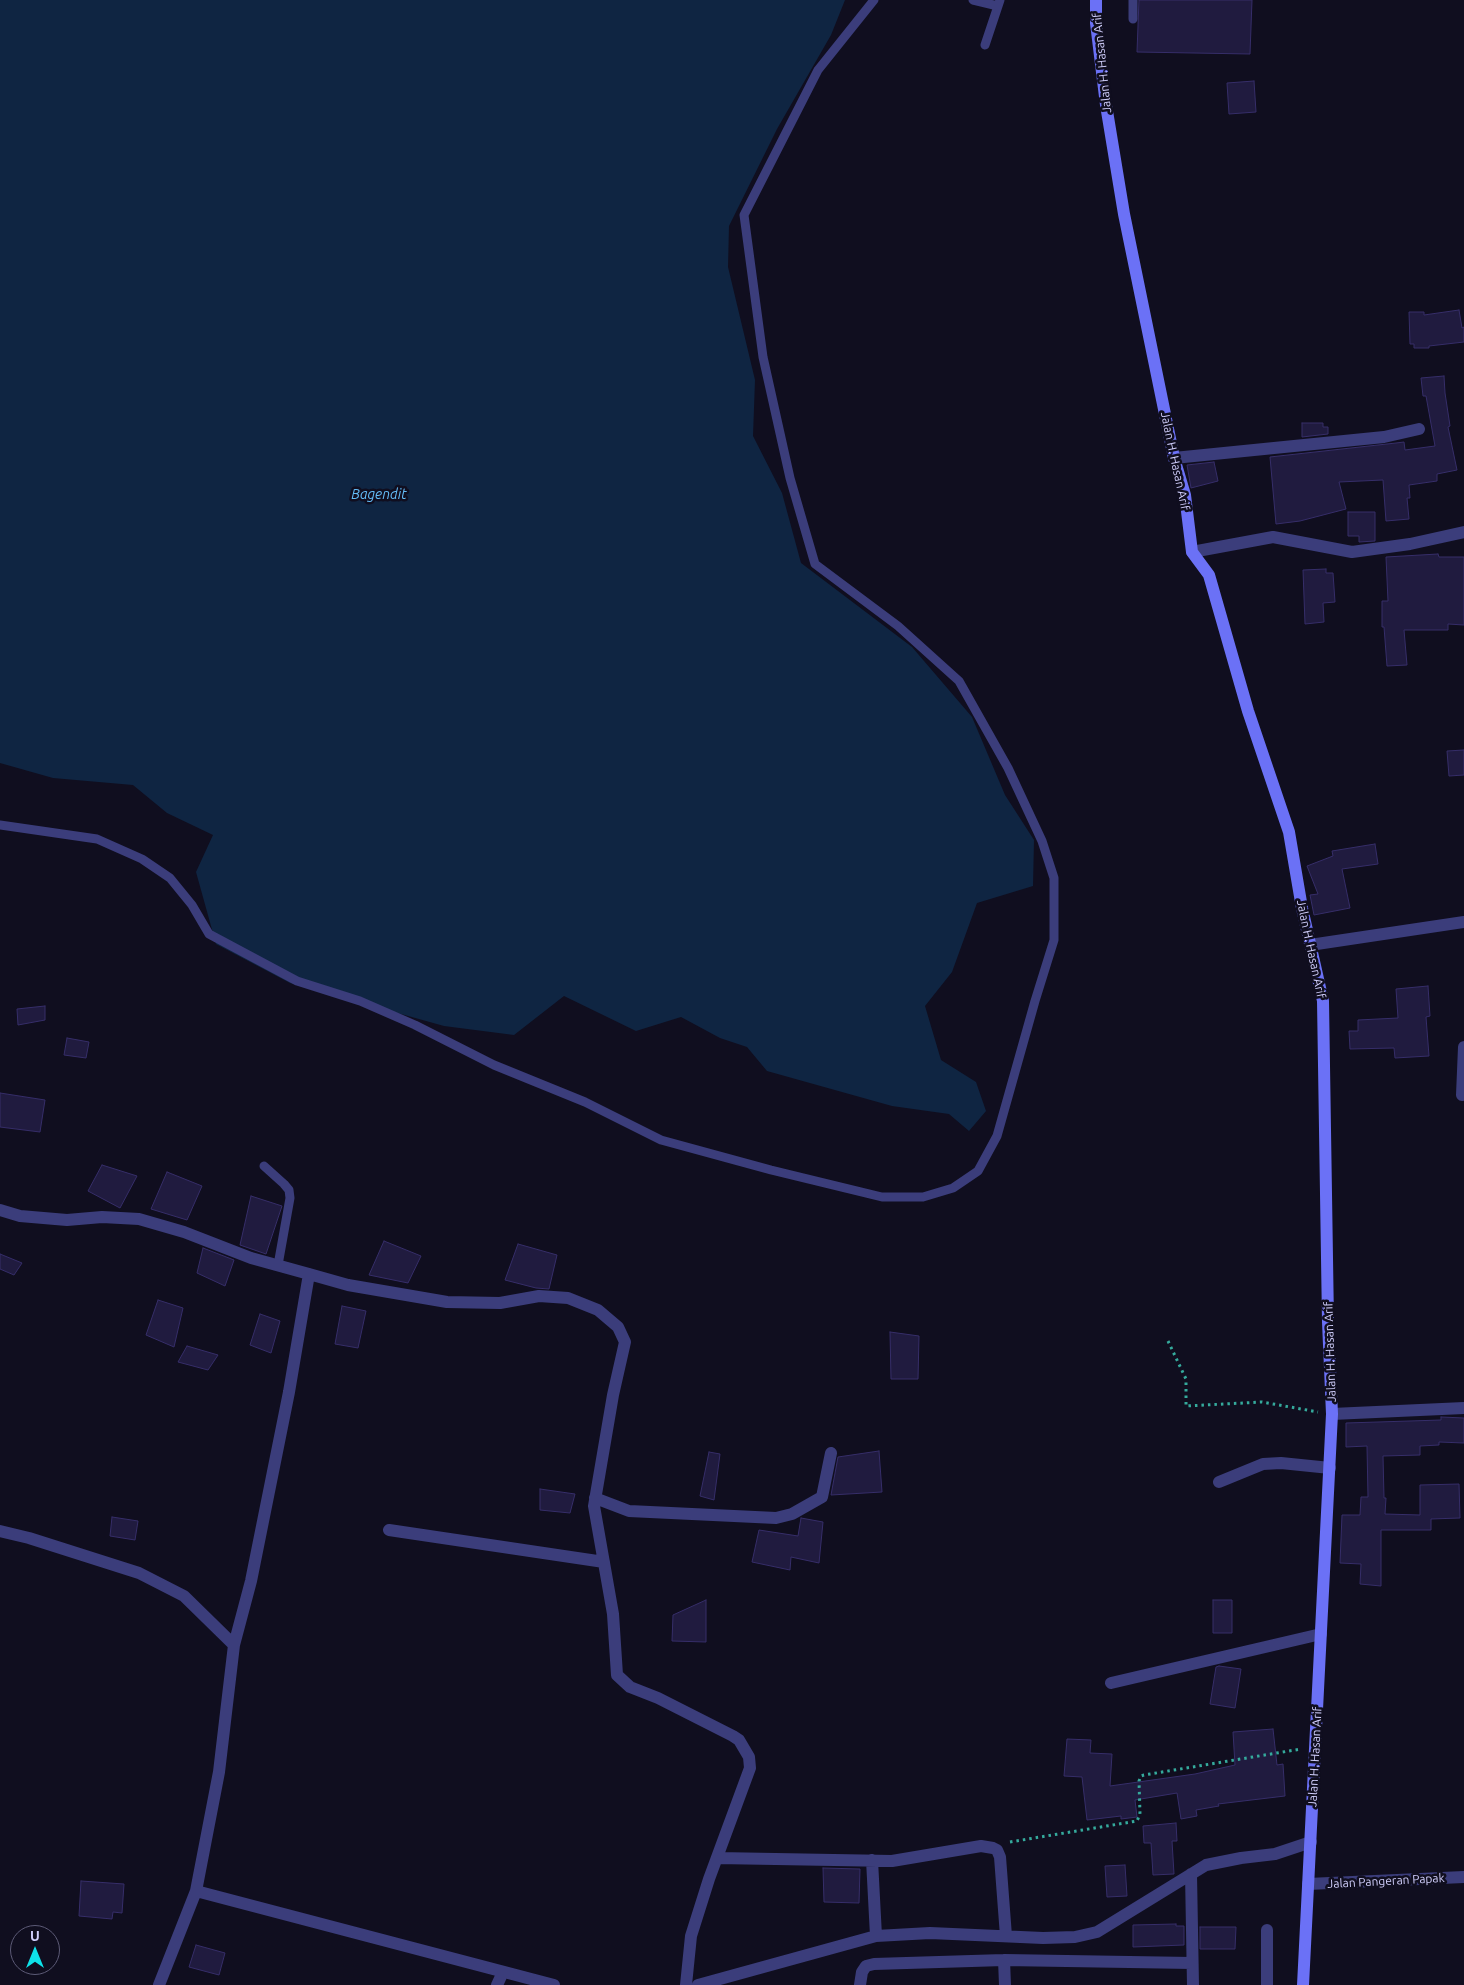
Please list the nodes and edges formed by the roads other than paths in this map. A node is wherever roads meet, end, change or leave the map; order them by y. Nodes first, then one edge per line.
1 (874, 0) edge
2 (973, 0) edge
3 (1096, 0) edge
4 (1133, 0) edge
5 (999, 3) edge
6 (1133, 19) dead end
7 (985, 45) dead end
8 (1419, 429) dead end
9 (1174, 458) junction
10 (1464, 532) edge
11 (1192, 552) junction
12 (0, 824) edge
13 (1464, 922) edge
14 (1310, 945) junction
15 (1464, 1047) edge
16 (1462, 1095) dead end
17 (264, 1166) dead end
18 (0, 1210) edge
19 (278, 1265) junction
20 (309, 1274) junction
21 (1464, 1408) edge
22 (1332, 1414) junction
23 (831, 1453) dead end
24 (1330, 1468) junction
25 (1219, 1482) dead end
26 (596, 1498) junction
27 (389, 1530) dead end
28 (0, 1531) edge
29 (604, 1562) junction
30 (1321, 1634) junction
31 (234, 1645) junction
32 (1111, 1683) dead end
33 (1311, 1842) junction
34 (717, 1858) junction
35 (872, 1860) junction
36 (1191, 1874) junction
37 (1464, 1877) edge
38 (1308, 1884) junction
39 (196, 1891) junction
40 (1267, 1930) dead end
41 (876, 1936) junction
42 (1006, 1936) junction
43 (1004, 1960) junction
44 (1192, 1962) junction
45 (503, 1972) junction
46 (159, 1985) edge
47 (497, 1985) edge
48 (554, 1985) edge
49 (686, 1985) edge
50 (698, 1985) edge
51 (860, 1985) edge
52 (1005, 1985) edge
53 (1193, 1985) edge
54 (1267, 1985) edge
55 (1303, 1985) edge

1 - 12 lane
2 - 5 lane
3 - 9 main road, Jalan H. Hasan Arif
4 - 6 lane
5 - 7 lane
8 - 9 street
9 - 11 main road, Jalan H. Hasan Arif
10 - 11 street
11 - 14 main road, Jalan H. Hasan Arif
13 - 14 street
14 - 22 main road, Jalan H. Hasan Arif
15 - 16 street
17 - 19 lane
18 - 19 street
19 - 20 street
20 - 26 street
20 - 31 street
21 - 22 street
22 - 24 main road, Jalan H. Hasan Arif
23 - 26 street
24 - 25 street
24 - 30 main road, Jalan H. Hasan Arif
26 - 29 street
27 - 29 street
28 - 31 street
29 - 34 street
30 - 32 street
30 - 33 main road, Jalan H. Hasan Arif
31 - 39 street
33 - 36 street
33 - 38 main road, Jalan H. Hasan Arif
34 - 35 street
34 - 49 street
35 - 41 street
35 - 42 street
36 - 42 street
36 - 44 street
37 - 38 street, Jalan Pangeran Papak
38 - 55 main road, Jalan H. Hasan Arif
39 - 45 street
39 - 46 street
40 - 54 street
41 - 42 street
41 - 50 street
43 - 44 street
43 - 51 street
43 - 52 street
44 - 53 street
45 - 47 street
45 - 48 street

